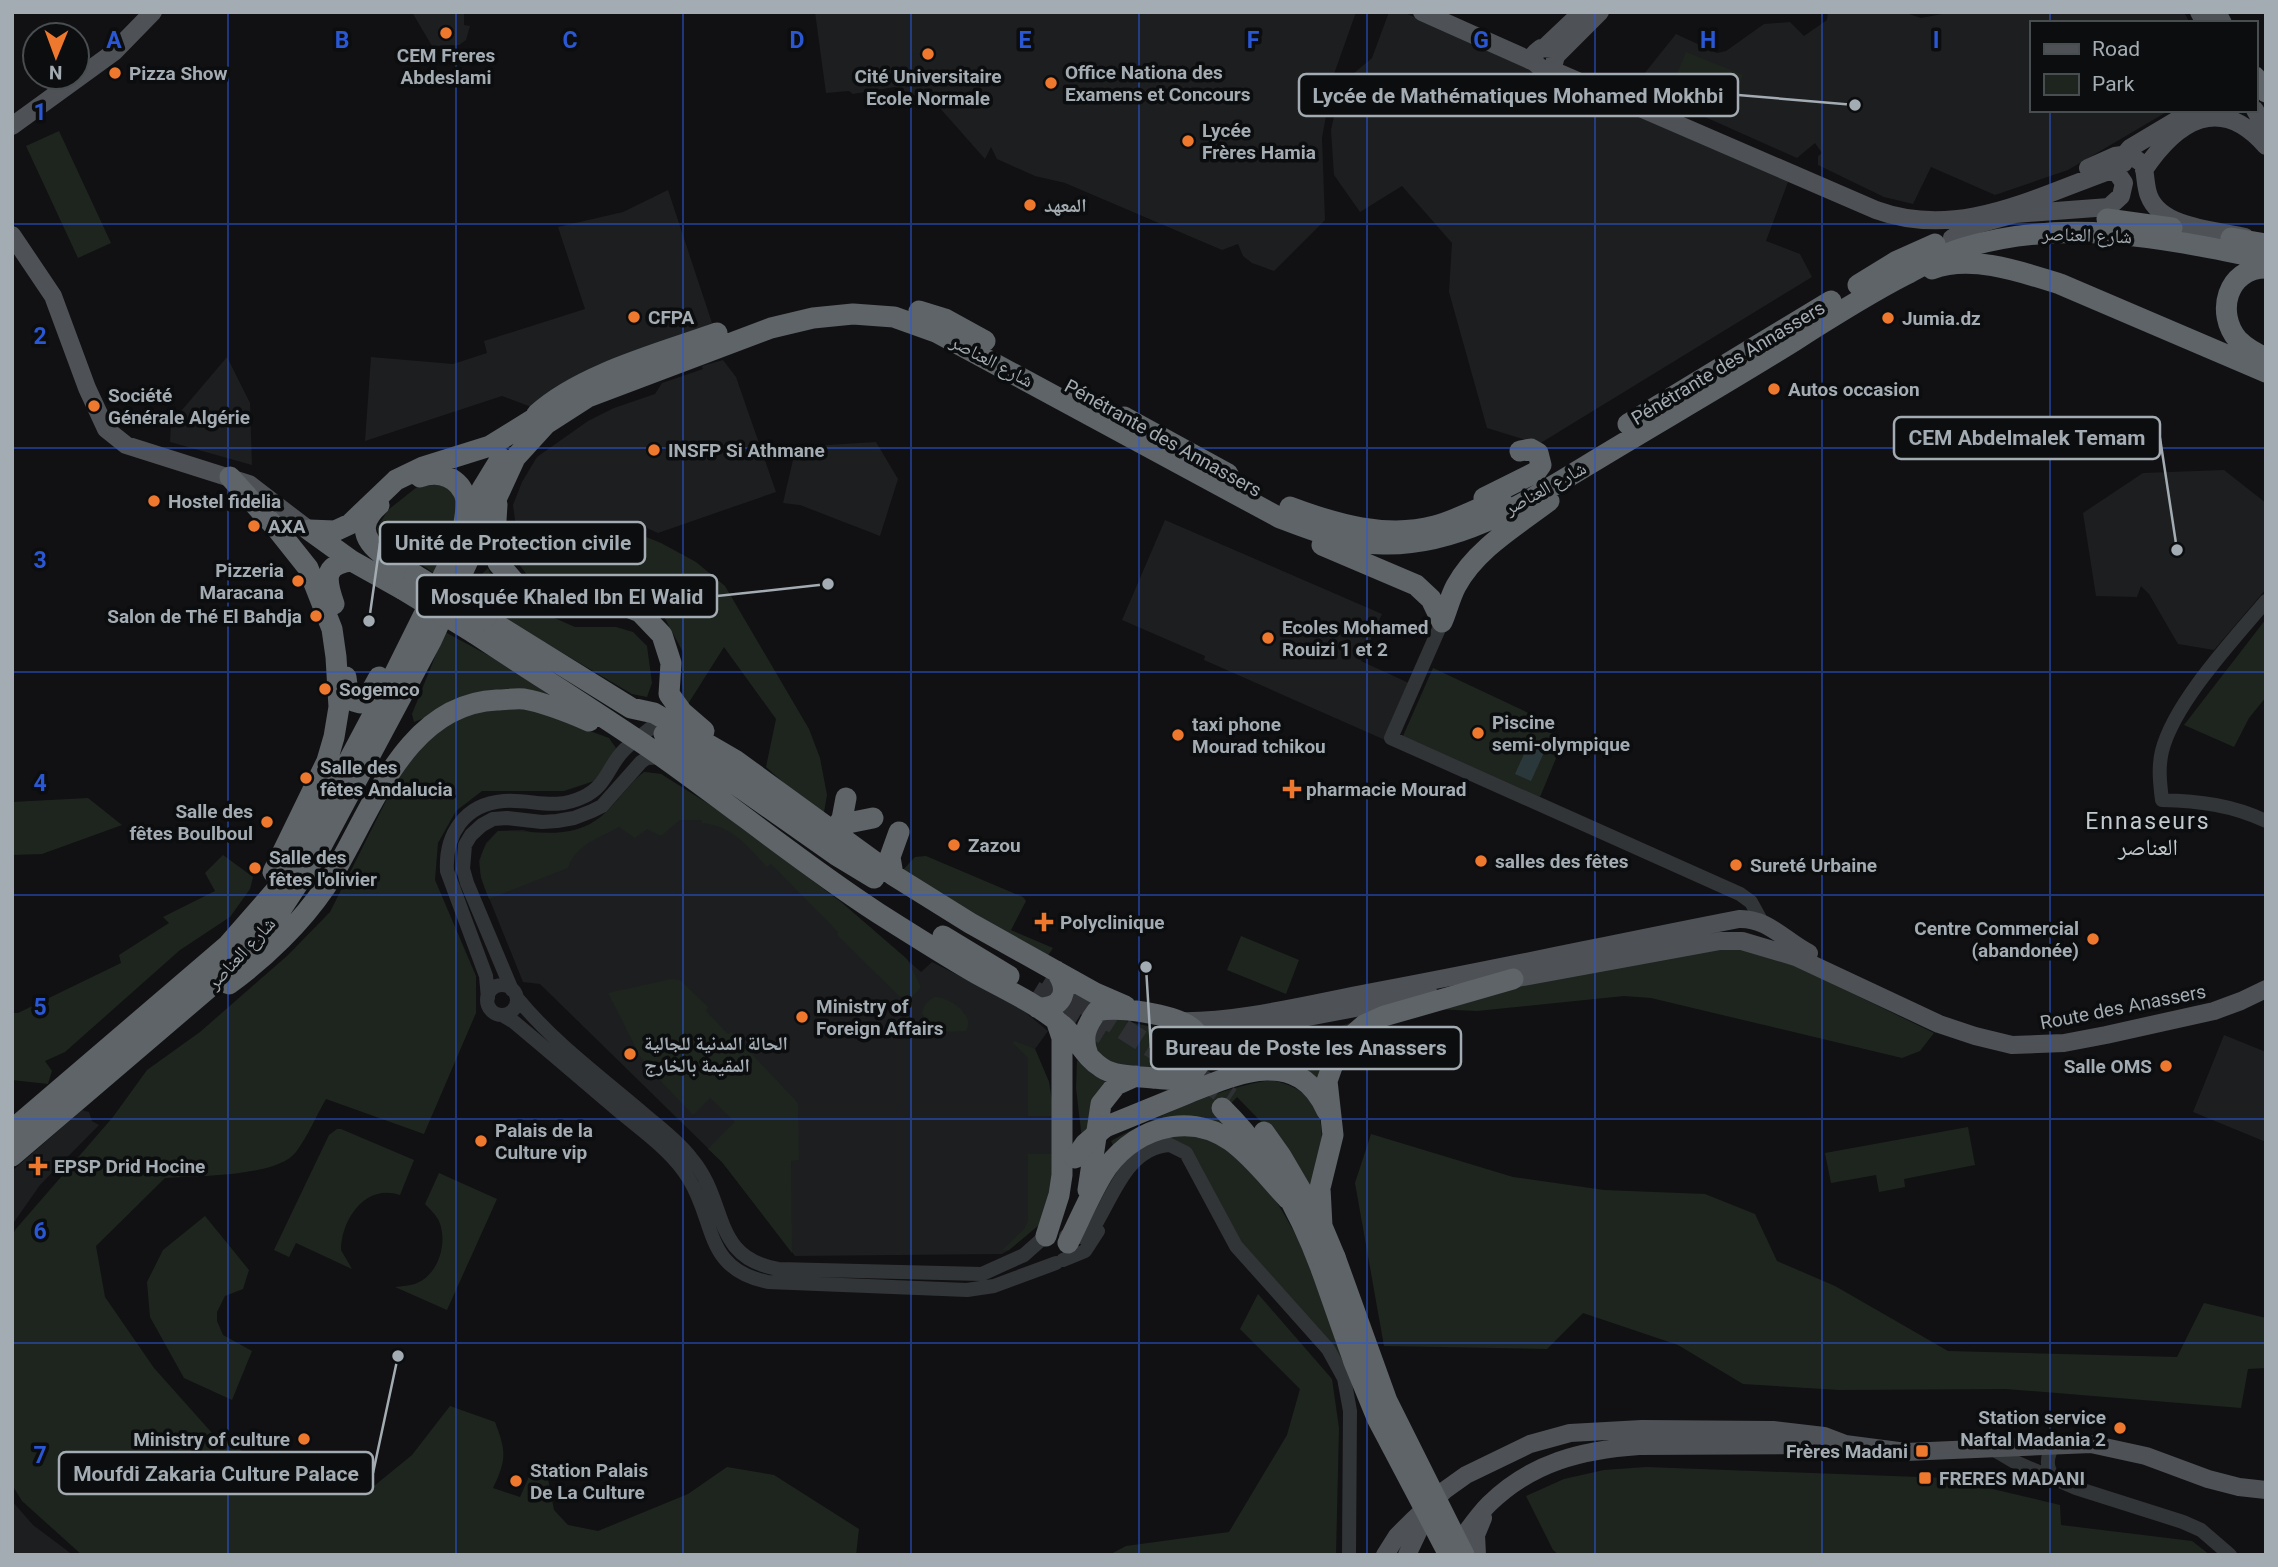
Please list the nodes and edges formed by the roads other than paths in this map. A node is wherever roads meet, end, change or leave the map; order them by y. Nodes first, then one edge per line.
1 (153, 12) edge
2 (1422, 12) edge
3 (1442, 12) edge
4 (1582, 12) edge
5 (1600, 12) edge
6 (1546, 58) junction
7 (2257, 82) edge
8 (1622, 94) junction
9 (2266, 98) edge
10 (2190, 112) edge
11 (2256, 112) edge
12 (12, 126) edge
13 (2266, 130) edge
14 (2266, 146) edge
15 (2125, 153) junction
16 (2144, 170) junction
17 (2124, 183) junction
18 (12, 235) edge
19 (1952, 238) junction
20 (2266, 243) edge
21 (2266, 259) edge
22 (2266, 268) edge
23 (1887, 284) junction
24 (2266, 358) edge
25 (2266, 372) edge
26 (532, 420) junction
27 (1659, 422) junction
28 (1520, 451) dead end
29 (1162, 455) junction
30 (223, 475) junction
31 (497, 494) junction
32 (1437, 526) junction
33 (309, 530) junction
34 (463, 532) junction
35 (352, 561) junction
36 (409, 582) junction
37 (2266, 601) edge
38 (422, 615) junction
39 (1442, 622) junction
40 (480, 625) junction
41 (631, 708) junction
42 (653, 726) junction
43 (636, 740) junction
44 (662, 757) junction
45 (735, 760) junction
46 (846, 798) dead end
47 (769, 807) junction
48 (873, 818) dead end
49 (2266, 821) edge
50 (899, 832) dead end
51 (834, 834) junction
52 (893, 875) junction
53 (1763, 923) junction
54 (247, 925) junction
55 (1756, 944) junction
56 (1513, 979) junction
57 (1043, 987) junction
58 (2266, 989) edge
59 (514, 994) junction
60 (488, 998) junction
61 (1136, 1011) junction
62 (502, 1015) junction
63 (174, 1019) junction
64 (1056, 1020) junction
65 (1175, 1021) junction
66 (1945, 1024) junction
67 (1083, 1042) junction
68 (1062, 1062) junction
69 (1196, 1070) junction
70 (1136, 1076) junction
71 (1331, 1119) junction
72 (12, 1130) edge
73 (12, 1156) edge
74 (1140, 1157) junction
75 (1288, 1199) junction
76 (1083, 1212) junction
77 (1322, 1226) junction
78 (1057, 1242) junction
79 (1329, 1264) junction
80 (1642, 1429) junction
81 (1844, 1444) junction
82 (1761, 1445) junction
83 (2053, 1446) junction
84 (1991, 1448) junction
85 (2054, 1478) junction
86 (2266, 1490) edge
87 (1433, 1502) junction
88 (1488, 1505) junction
89 (1347, 1529) junction
90 (1349, 1555) edge
91 (1357, 1555) edge
92 (1385, 1555) edge
93 (1407, 1555) edge
94 (1450, 1555) edge
95 (1464, 1555) edge
96 (1477, 1555) edge
97 (2230, 1555) edge

1 - 12 main road
2 - 6 main road
3 - 6 main road
4 - 6 main road
5 - 6 main road
6 - 8 main road
7 - 9 main road
8 - 15 main road
8 - 17 main road
10 - 15 main road
11 - 13 main road
14 - 16 main road
15 - 16 main road
15 - 17 main road
16 - 20 main road
17 - 19 main road
18 - 30 main road
19 - 20 highway, Pénétrante des Annassers
19 - 32 highway, Pénétrante des Annassers
21 - 23 highway, شارع العناصر
22 - 24 highway
23 - 25 highway
23 - 27 highway, شارع العناصر
26 - 32 highway, Pénétrante des Annassers
26 - 33 highway
26 - 34 highway, Pénétrante des Annassers
27 - 29 highway, شارع العناصر
27 - 39 highway
28 - 32 highway
29 - 31 highway, شارع العناصر
29 - 39 highway
30 - 33 main road
30 - 54 highway
31 - 45 highway
31 - 63 highway, شارع العناصر
33 - 35 highway
33 - 36 highway
34 - 36 highway
34 - 38 highway, Pénétrante des Annassers
35 - 36 highway
35 - 38 highway
36 - 40 highway, bridge
37 - 49 street
38 - 54 highway, Pénétrante des Annassers
39 - 53 street
40 - 41 highway
40 - 43 highway
41 - 42 highway
41 - 45 highway
42 - 43 street
42 - 47 highway
43 - 44 highway
43 - 60 street
43 - 63 highway
44 - 57 highway
44 - 59 street
45 - 47 highway
45 - 51 highway
46 - 51 highway
47 - 57 highway
48 - 51 highway
50 - 52 highway
51 - 52 highway
52 - 57 highway
53 - 55 main road
53 - 65 main road
53 - 66 main road
54 - 72 highway, Pénétrante des Annassers
55 - 56 main road
55 - 66 main road
56 - 69 main road
56 - 71 highway
57 - 61 highway
57 - 64 highway
58 - 66 main road, Route des Anassers
59 - 60 street
59 - 62 street
59 - 78 street
60 - 62 street
61 - 65 highway
61 - 67 highway
62 - 78 street
63 - 73 highway, شارع العناصر
64 - 67 highway
64 - 68 highway
65 - 69 highway
67 - 68 highway
67 - 70 highway
68 - 78 highway
69 - 70 highway
70 - 76 highway
71 - 77 highway
71 - 78 highway, bridge
74 - 78 street
74 - 78 street
74 - 89 street
75 - 76 highway
75 - 77 highway
75 - 79 highway
76 - 78 highway
77 - 79 highway
79 - 94 highway, bridge
79 - 95 highway, bridge
80 - 81 main road
80 - 82 main road
80 - 87 main road
81 - 82 main road
81 - 84 main road
82 - 88 main road
83 - 84 main road
83 - 85 street
83 - 86 main road
84 - 85 street
85 - 97 street
87 - 92 main road
87 - 93 main road
88 - 94 main road
88 - 96 main road
89 - 90 street
89 - 91 street

